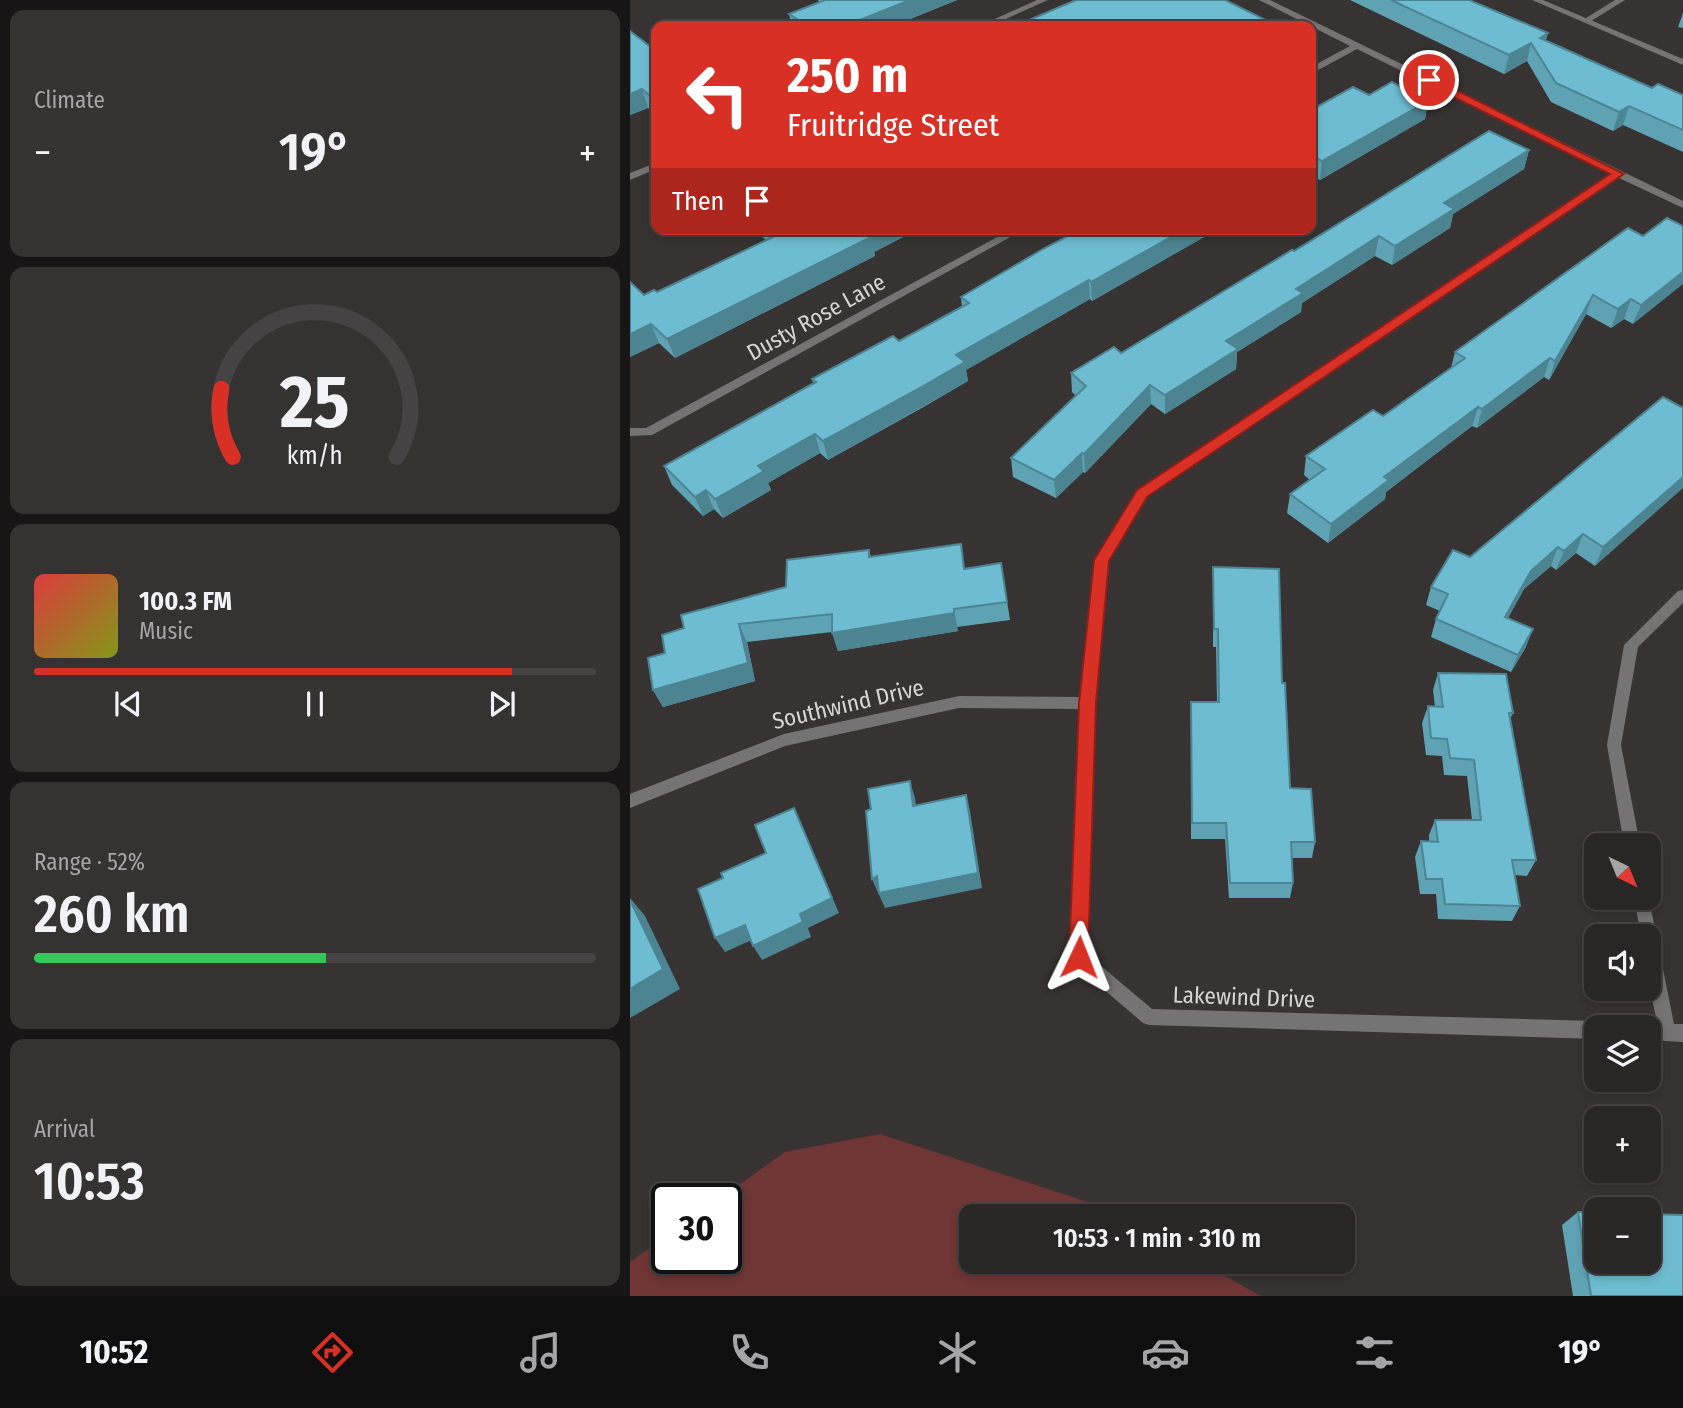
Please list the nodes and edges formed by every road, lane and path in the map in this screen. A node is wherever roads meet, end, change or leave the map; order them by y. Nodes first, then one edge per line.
1 (1044, 0) edge
2 (1263, 0) edge
3 (1536, 0) edge
4 (1621, 0) edge
5 (994, 21) edge
6 (1306, 21) edge
7 (1586, 21) junction
8 (1316, 26) edge
9 (1357, 46) junction
10 (1683, 62) edge
11 (1316, 68) edge
12 (651, 168) edge
13 (1618, 174) junction
14 (630, 177) edge
15 (1683, 205) edge
16 (1009, 235) edge
17 (630, 432) edge
18 (1683, 595) edge
19 (1087, 703) junction
20 (630, 801) edge
21 (1630, 833) edge
22 (1645, 910) edge
23 (1584, 1030) edge
24 (1675, 1032) edge

1 - 5 street
2 - 6 street
3 - 7 street
4 - 7 street
7 - 10 street
8 - 9 street
9 - 11 street
9 - 13 street
12 - 14 street
13 - 15 street
13 - 19 street, Lakewind Drive
16 - 17 street, Dusty Rose Lane
18 - 21 street
19 - 20 street, Southwind Drive
19 - 23 street, Lakewind Drive
22 - 24 street

